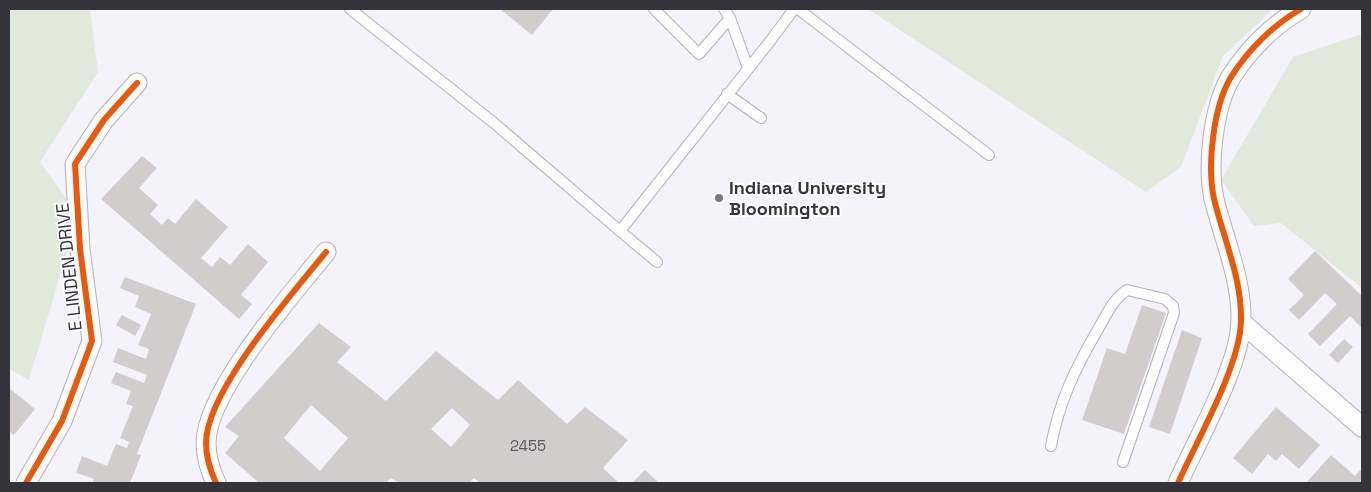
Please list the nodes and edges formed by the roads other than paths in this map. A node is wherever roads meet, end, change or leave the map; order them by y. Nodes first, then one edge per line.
1 (350, 9) edge
2 (654, 9) edge
3 (794, 9) edge
4 (798, 9) edge
5 (1301, 9) edge
6 (727, 13) edge
7 (748, 68) junction
8 (136, 84) dead end
9 (727, 94) junction
10 (761, 118) dead end
11 (989, 156) dead end
12 (620, 231) junction
13 (326, 252) dead end
14 (657, 262) dead end
15 (1241, 322) junction
16 (1362, 427) edge
17 (1051, 446) dead end
18 (1123, 462) dead end
19 (26, 483) edge
20 (216, 483) edge
21 (1178, 483) edge

1 - 12 lane
2 - 6 lane
3 - 7 lane
4 - 11 lane
5 - 15 street
6 - 7 lane
7 - 9 lane
8 - 19 street, E LINDEN DRIVE
9 - 10 lane
9 - 12 lane
12 - 14 lane
13 - 20 street
15 - 16 street
15 - 21 street
17 - 18 lane

